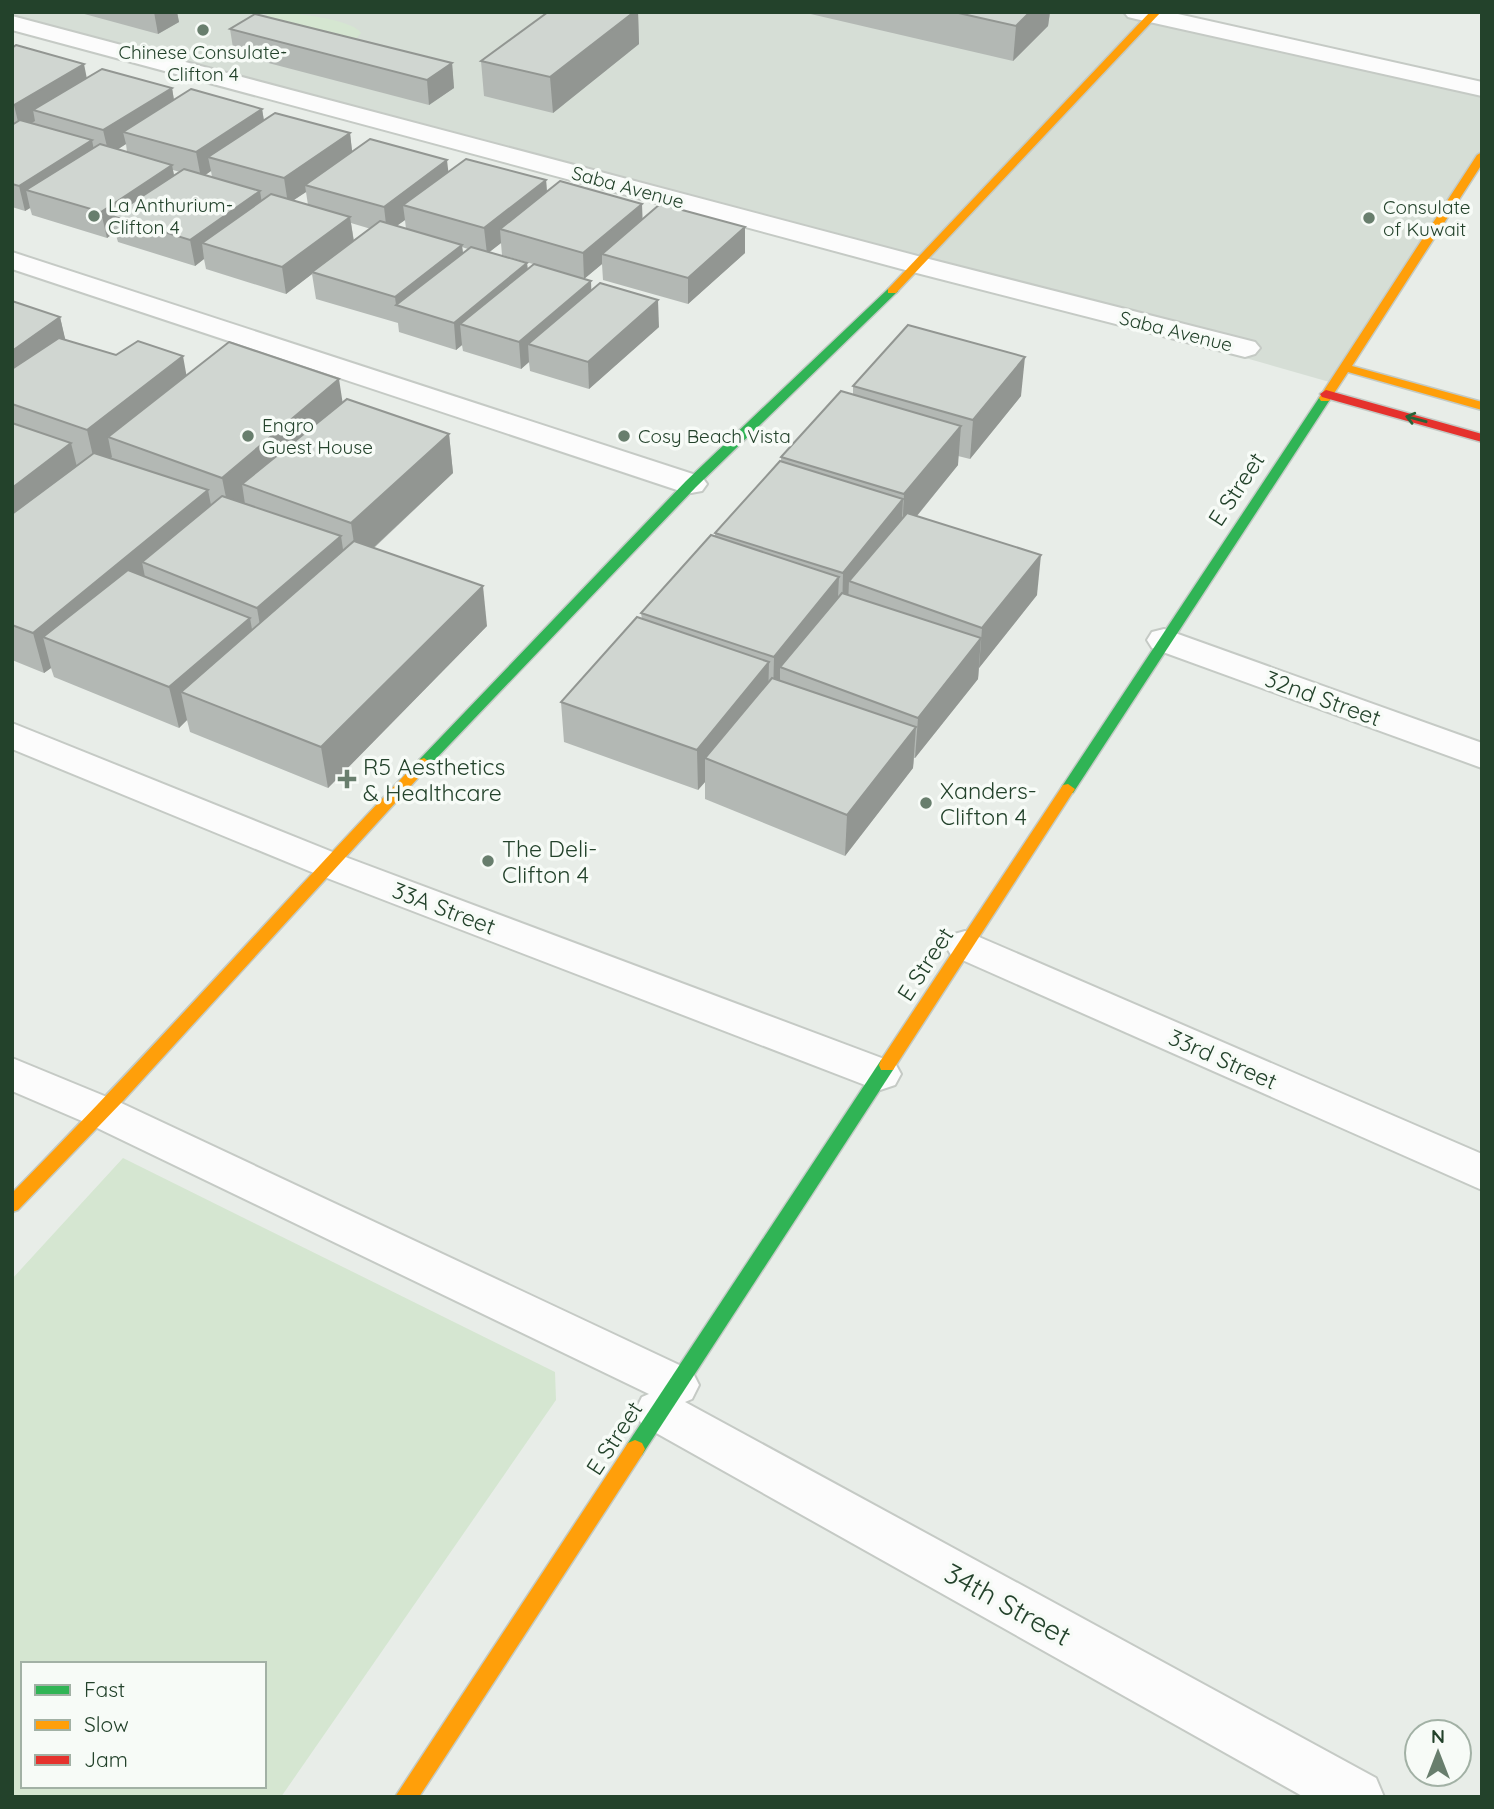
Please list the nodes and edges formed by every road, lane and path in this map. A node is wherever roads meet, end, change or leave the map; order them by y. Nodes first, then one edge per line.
1 (1148, 13) edge
2 (12, 23) edge
3 (1482, 89) edge
4 (1478, 169) edge
5 (12, 260) edge
6 (919, 265) junction
7 (1245, 348) dead end
8 (1345, 368) junction
9 (1326, 394) junction
10 (1482, 406) edge
11 (1482, 438) edge
12 (691, 484) junction
13 (1164, 640) junction
14 (12, 735) edge
15 (1482, 756) edge
16 (327, 864) junction
17 (965, 945) junction
18 (12, 1074) edge
19 (880, 1074) junction
20 (104, 1113) junction
21 (1482, 1173) edge
22 (12, 1205) edge
23 (668, 1398) junction
24 (406, 1797) edge
25 (1357, 1797) edge

1 - 3 street
1 - 6 main road
2 - 6 street, Saba Avenue
4 - 8 main road, E Street
5 - 12 street
6 - 7 street, Saba Avenue
6 - 12 main road
8 - 9 main road, E Street
8 - 10 main road
11 -> 9 main road
9 - 13 main road, E Street
12 - 16 main road
13 - 15 street, 32nd Street
13 - 17 main road, E Street
14 - 16 street, 33A Street
16 - 19 street, 33A Street
16 - 20 main road
17 - 19 main road, E Street
17 - 21 street, 33rd Street
18 - 20 street, 34th Street
19 - 23 main road, E Street
20 - 22 main road
20 - 23 street, 34th Street
23 - 24 main road, E Street
23 - 25 street, 34th Street

